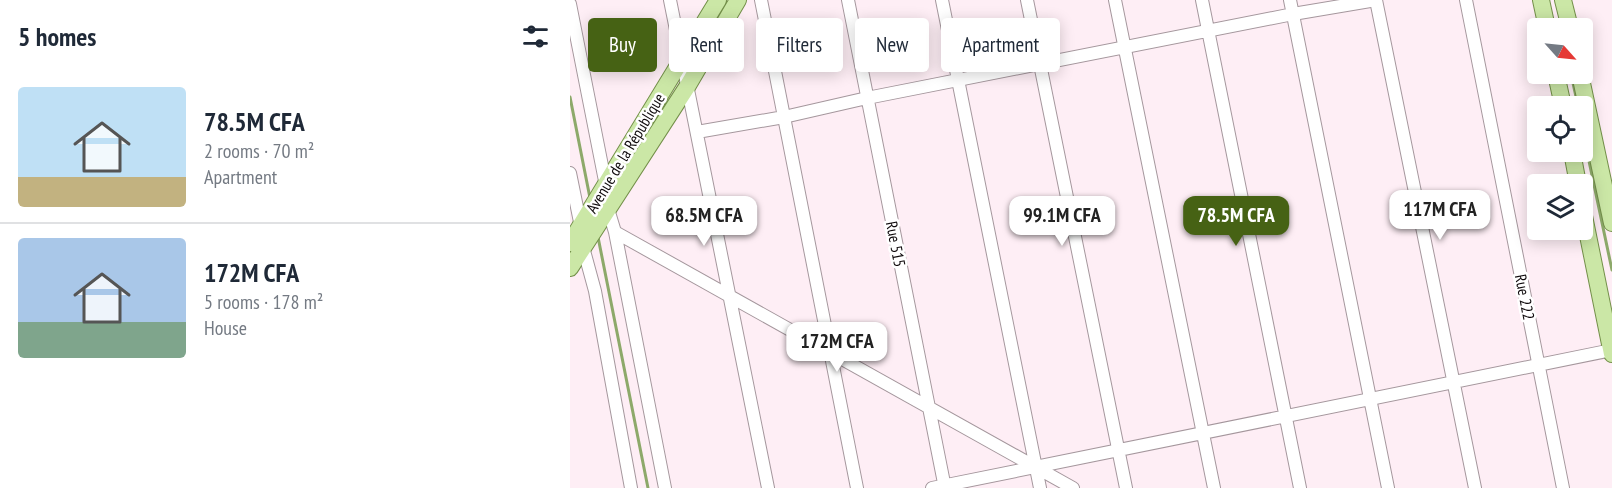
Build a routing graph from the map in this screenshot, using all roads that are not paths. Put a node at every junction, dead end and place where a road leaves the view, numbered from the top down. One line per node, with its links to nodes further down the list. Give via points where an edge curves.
1 (670, 0): 17 (street)
2 (718, 0): 18 (main road, Avenue de la République)
3 (738, 0): 31 (main road, Avenue de la République)
4 (761, 0): 33 (street)
5 (848, 0): 32 (street, Rue 515)
6 (942, 0): 29 (street)
7 (1027, 0): 19 (street)
8 (1114, 0): 23 (street)
9 (1202, 0): 22 (street)
10 (1290, 0): 16 (street)
11 (1376, 0): 16 (street); 49 (street)
12 (1466, 0): 48 (street, Rue 222)
13 (1541, 0): 20 (main road)
14 (1563, 0): 21 (main road)
15 (570, 4): 37 (street)
16 (1293, 14): 22 (street); 50 (street)
17 (674, 18)
18 (707, 18)
19 (1031, 18)
20 (1545, 18)
21 (1568, 18)
22 (1208, 32): 23 (street); 52 (street)
23 (1124, 49): 24 (street); 53 (street)
24 (1060, 60)
25 (674, 72): 37 (main road, Avenue de la République)
26 (684, 72): 31 (street)
27 (999, 72): 29 (street)
28 (1042, 72): 54 (street)
29 (958, 80): 32 (street); 55 (street)
30 (1583, 84): 36 (main road)
31 (687, 87): 34 (street); 38 (main road, Avenue de la République)
32 (867, 98): 33 (street); 51 (street, Rue 515)
33 (784, 117): 34 (street); 47 (street)
34 (697, 132): 45 (street)
35 (570, 172): 40 (street)
36 (1608, 181): 39 (main road)
37 (606, 186): 40 (main road, Avenue de la République)
38 (608, 209): 41 (street); 43 (main road, Avenue de la République)
39 (1612, 223)
40 (581, 226): 43 (main road, Avenue de la République)
41 (615, 232): 45 (street); 58 (street)
42 (1589, 240): 46 (main road)
43 (573, 244): 44 (main road, Avenue de la République); 57 (street, via 595,291)
44 (570, 268)
45 (728, 296): 47 (street); 59 (street)
46 (1612, 351): 48 (street)
47 (829, 352): 51 (street); 60 (street)
48 (1539, 365): 49 (street); 68 (street, Rue 222)
49 (1454, 382): 50 (street); 67 (street)
50 (1370, 399): 52 (street); 66 (street)
51 (928, 407): 55 (street); 56 (street, Rue 515)
52 (1285, 417): 53 (street); 65 (street)
53 (1202, 434): 54 (street); 64 (street)
54 (1118, 451): 55 (street); 63 (street)
55 (1036, 467): 56 (street); 61 (street); 62 (street)
56 (941, 487)
57 (631, 488)
58 (665, 488)
59 (768, 488)
60 (857, 488)
61 (1040, 488)
62 (1074, 488)
63 (1126, 488)
64 (1214, 488)
65 (1300, 488)
66 (1388, 488)
67 (1475, 488)
68 (1563, 488)

